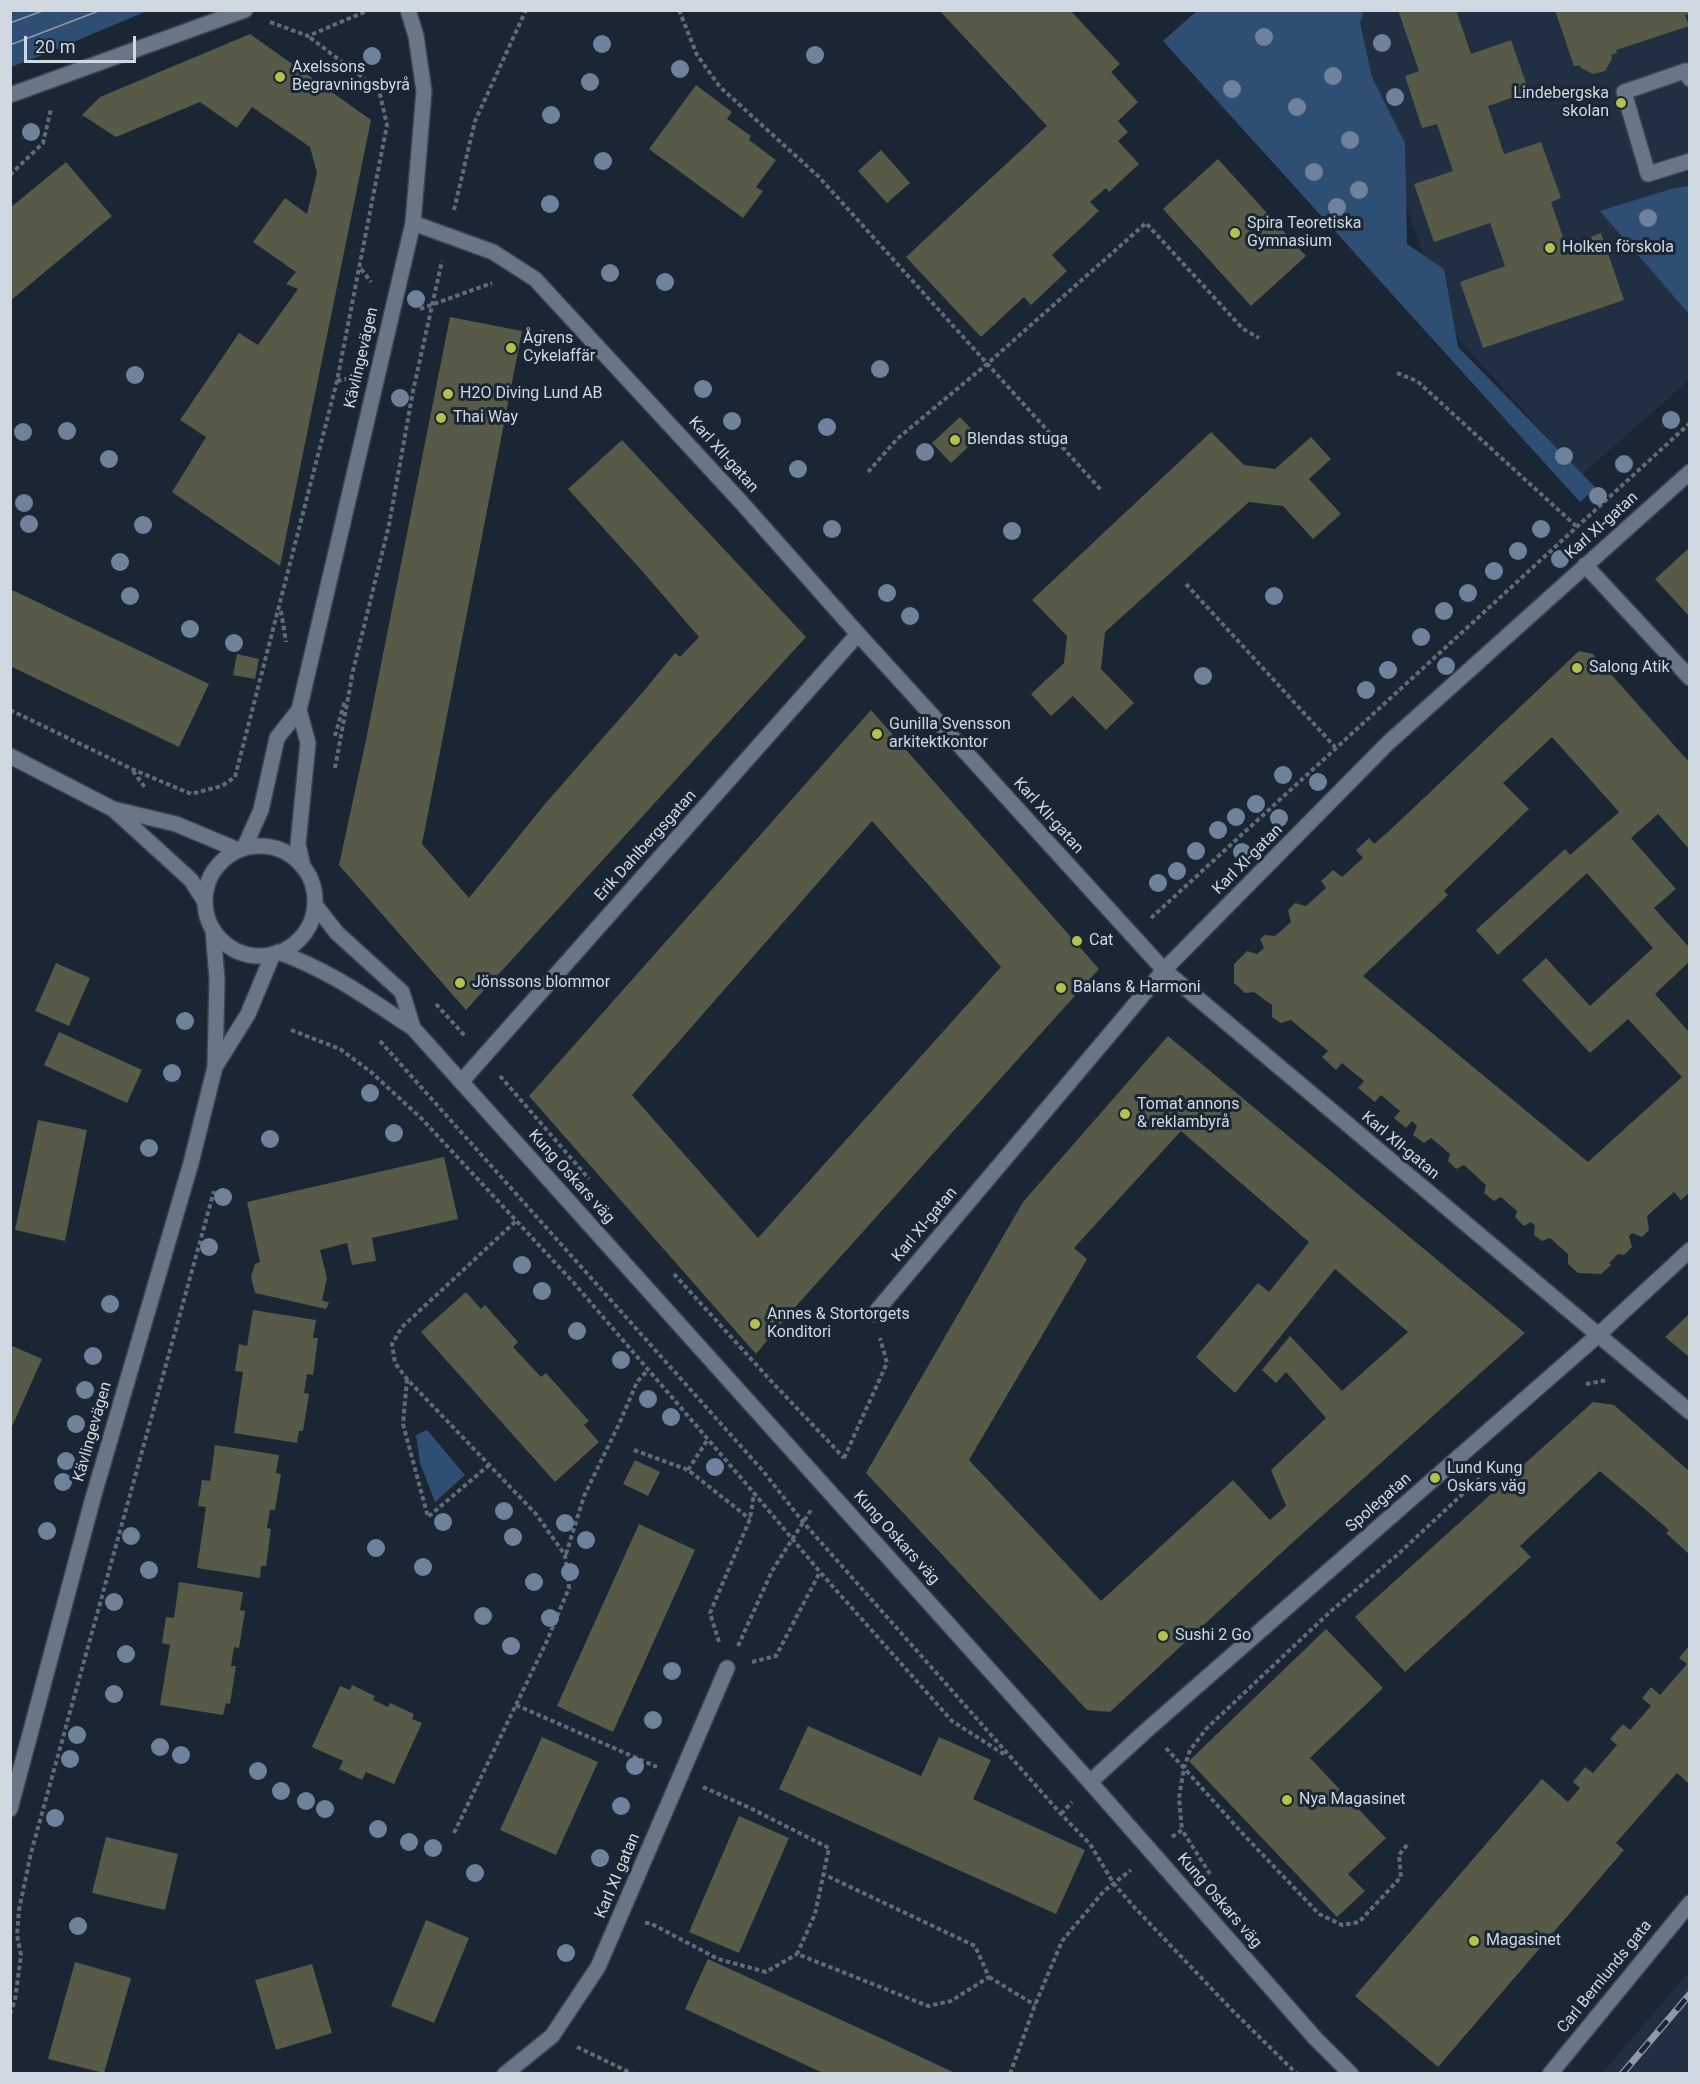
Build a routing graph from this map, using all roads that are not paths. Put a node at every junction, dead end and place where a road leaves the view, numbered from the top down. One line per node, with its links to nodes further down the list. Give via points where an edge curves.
1 (245, 10): 4 (street)
2 (408, 10): 6 (street, Kävlingevägen, via 424,91)
3 (1689, 79): 5 (street, via 1685,71 1624,92 1648,174)
4 (10, 95)
5 (1689, 161)
6 (413, 223): 9 (street, Karl XII-gatan, via 493,252 549,291); 11 (street, Kävlingevägen)
7 (1689, 472): 8 (street, Karl XI-gatan)
8 (1585, 565): 10 (street); 20 (street, Karl XI-gatan, via 1388,743)
9 (858, 634): 20 (street, Karl XII-gatan); 23 (street, Erik Dahlbergsgatan)
10 (1689, 678)
11 (299, 710): 14 (street, Kävlingevägen, via 277,738 261,810); 15 (street, Kävlingevägen, via 308,743 298,844)
12 (10, 756): 13 (street)
13 (113, 808): 14 (street, via 176,824); 16 (street, via 191,880)
14 (241, 849): 15 (street, via 272,847 289,854); 16 (street, via 226,857 215,870)
15 (303, 867): 17 (street, Kung Oskars väg, via 313,886)
16 (205, 902): 18 (street)
17 (315, 906): 19 (street, via 303,934); 21 (street, Kung Oskars väg, via 337,933 402,992)
18 (213, 929): 19 (street, Kung Oskars väg, via 225,943 243,953); 22 (street, Kävlingevägen, via 217,980)
19 (276, 953): 21 (street, Kung Oskars väg, via 309,963 339,979); 22 (street, Kävlingevägen, via 248,1014)
20 (1164, 970): 25 (street, Karl XI-gatan); 26 (street, Karl XII-gatan)
21 (413, 1028): 23 (street, Kung Oskars väg)
22 (215, 1066): 30 (street, Kävlingevägen)
23 (461, 1082): 29 (street, Kung Oskars väg)
24 (1689, 1250): 26 (street, Spolegatan)
25 (874, 1314)
26 (1597, 1336): 27 (street, Karl XII-gatan); 29 (street, Spolegatan)
27 (1689, 1412)
28 (727, 1668): 32 (street, Karl XI gatan, via 598,1967 552,2036)
29 (1090, 1782): 33 (street, Kung Oskars väg, via 1315,2038)
30 (10, 1809)
31 (1689, 1903): 34 (street, Carl Bernlunds gata)
32 (505, 2073)
33 (1351, 2073)
34 (1550, 2073)

